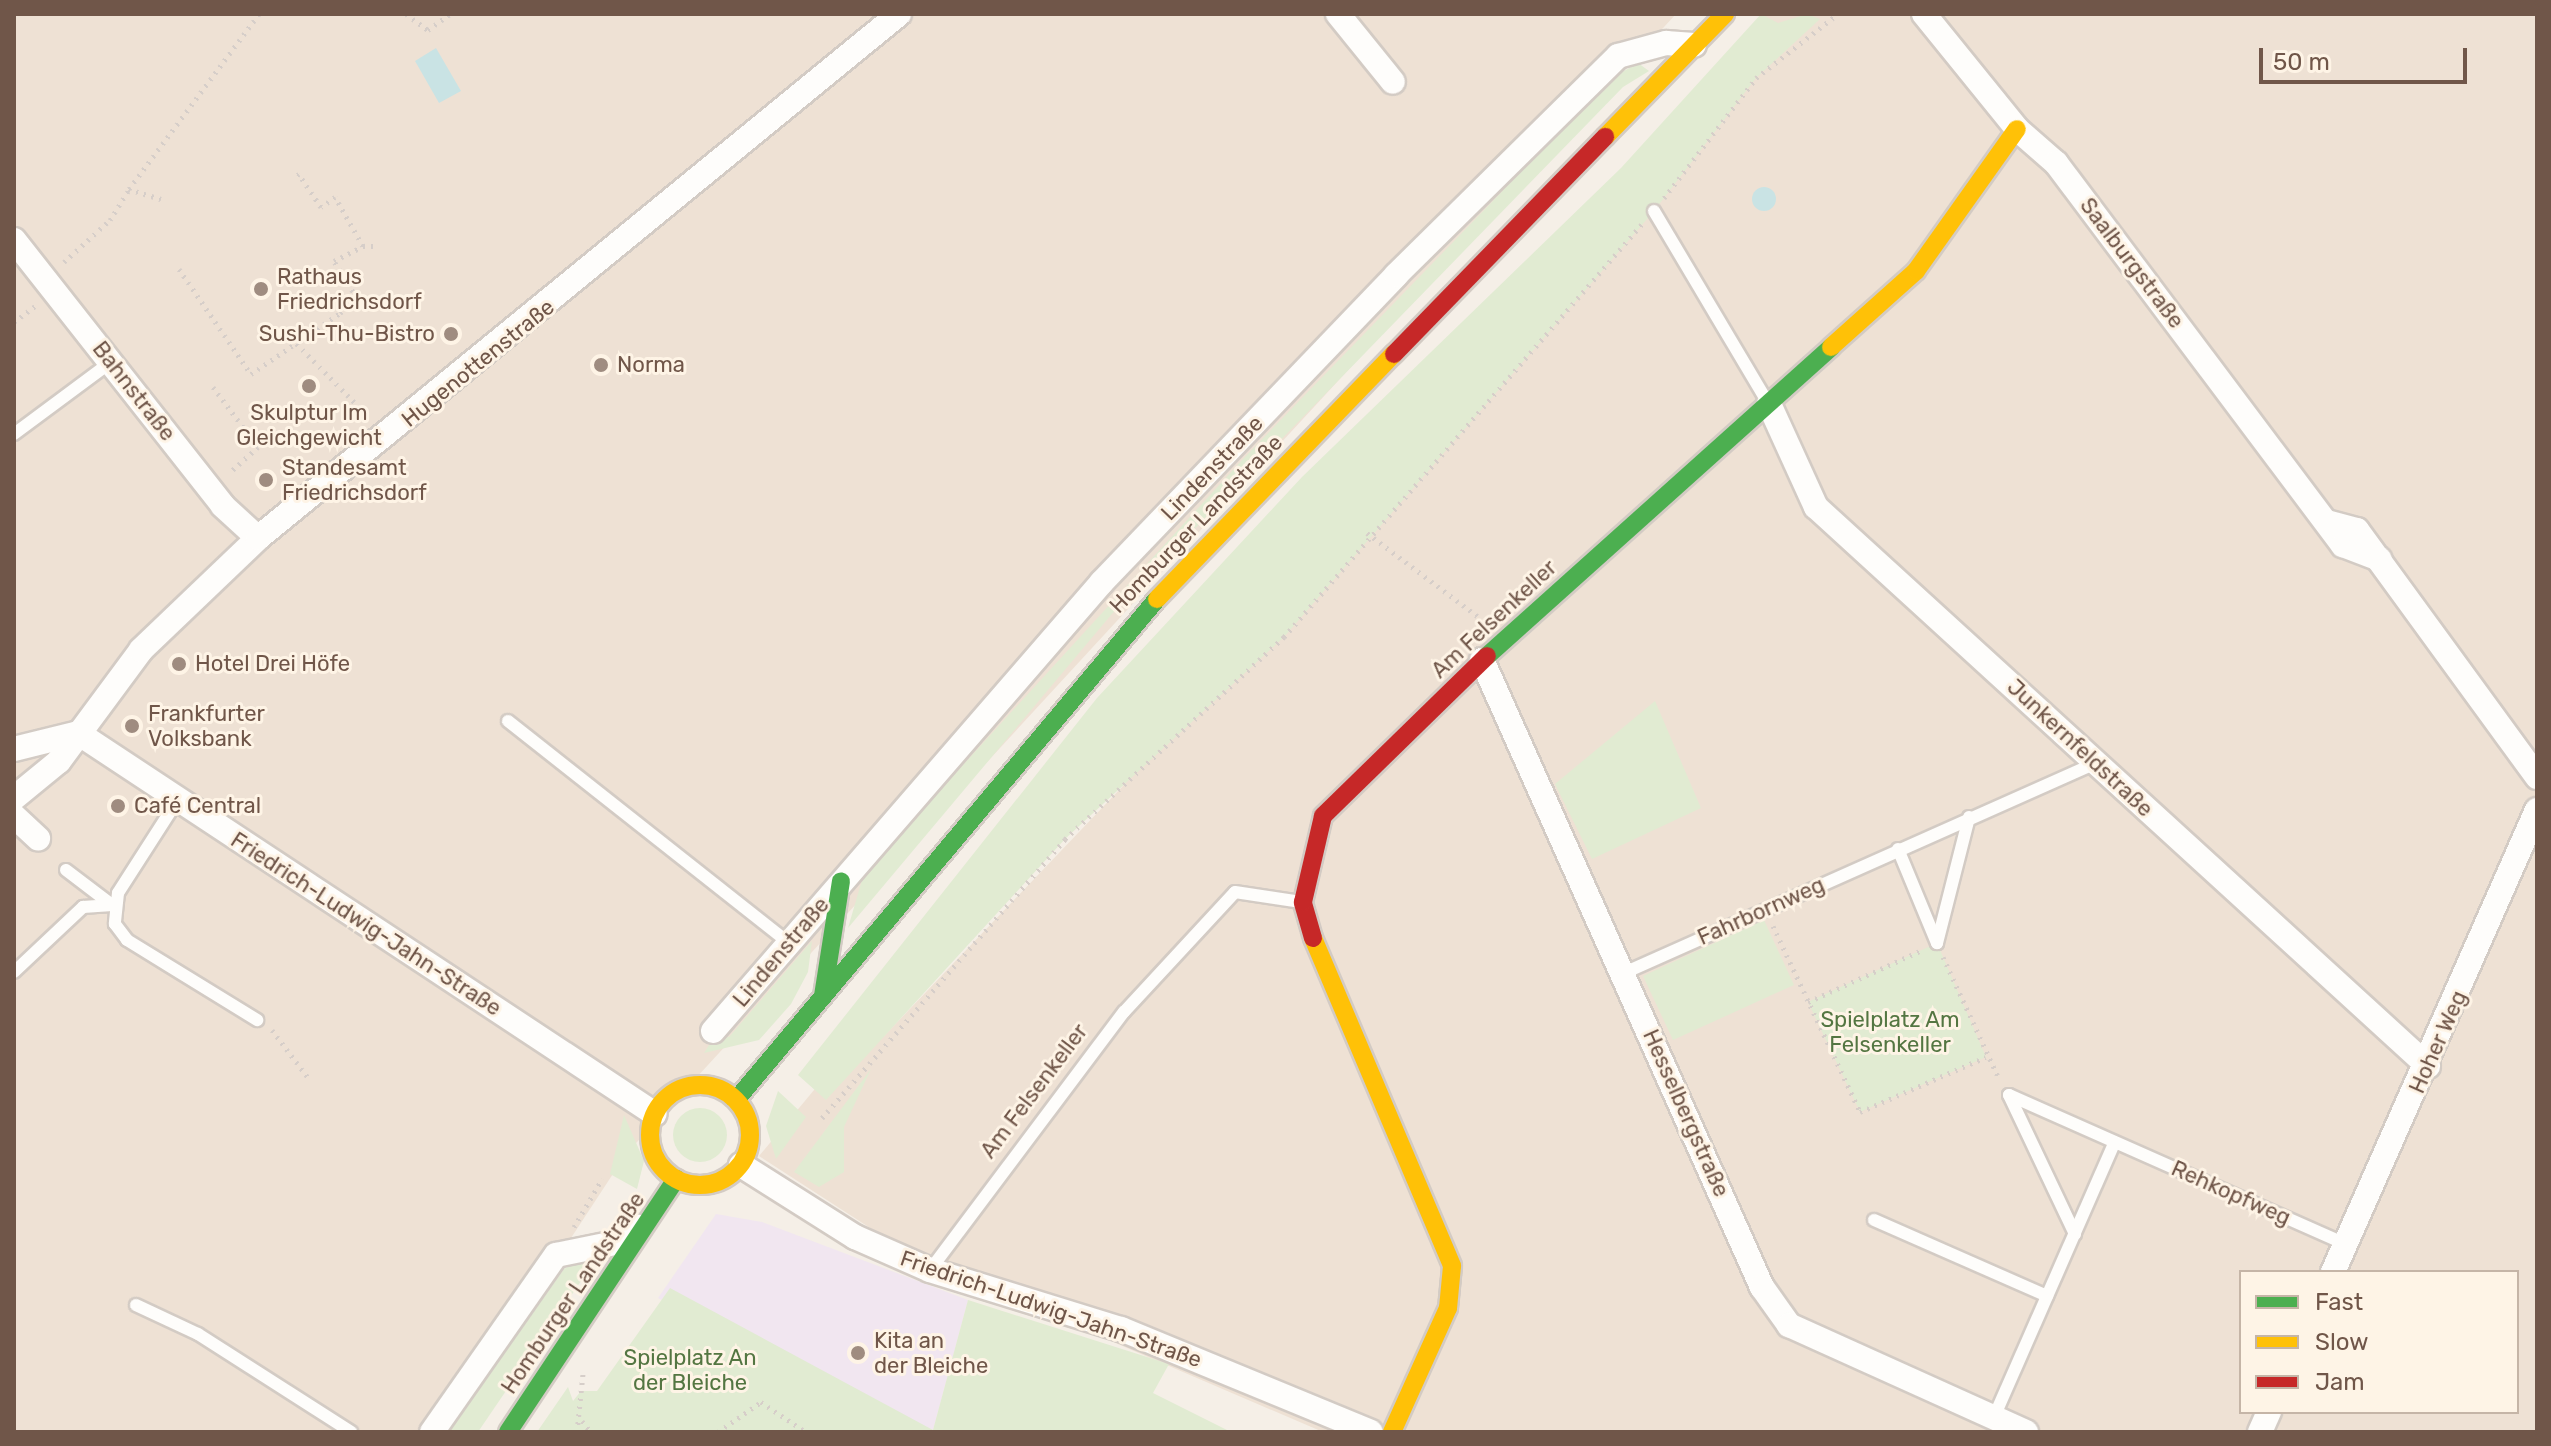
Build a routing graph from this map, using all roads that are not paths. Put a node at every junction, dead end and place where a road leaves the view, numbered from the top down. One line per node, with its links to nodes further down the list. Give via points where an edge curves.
1 (899, 14): 13 (street, Hugenottenstraße)
2 (1338, 14): 6 (street)
3 (1725, 14): 5 (street, Homburger Landstraße)
4 (1924, 14): 7 (street, Saalburgstraße)
5 (1694, 45): 28 (street, Lindenstraße, via 1666,43 1618,56 1102,582); 34 (street, Homburger Landstraße, via 1128,628)
6 (1393, 82)
7 (2017, 129): 11 (street, Am Felsenkeller, via 1916,271); 19 (street, Saalburgstraße, via 2056,163 2343,545 2379,559)
8 (1654, 211): 11 (lane)
9 (14, 240): 10 (street, Bahnstraße)
10 (112, 361): 12 (lane); 13 (street, Bahnstraße, via 210,489)
11 (1769, 404): 14 (street, Am Felsenkeller); 18 (street, Junkernfeldstraße, via 1816,507)
12 (14, 434)
13 (258, 538): 16 (street, Hugenottenstraße, via 141,650)
14 (1482, 660): 29 (street, Am Felsenkeller, via 1323,816); 33 (street, Hesselbergstraße)
15 (508, 721): 31 (lane)
16 (78, 733): 17 (street); 20 (street, Hugenottenstraße, via 59,761); 21 (street, Friedrich-Ludwig-Jahn-Straße)
17 (14, 749)
18 (2096, 763): 24 (lane, Fahrbornweg); 37 (street, Junkernfeldstraße)
19 (2537, 777)
20 (14, 798)
21 (177, 801): 30 (lane); 39 (street, Friedrich-Ludwig-Jahn-Straße)
22 (2537, 810): 37 (street, Hoher Weg)
23 (14, 816): 25 (street)
24 (1969, 817): 26 (lane, Fahrbornweg); 26 (lane, via 1937,943)
25 (38, 838)
26 (1898, 849): 33 (lane, Fahrbornweg)
27 (66, 870): 30 (lane)
28 (841, 881): 31 (street, Lindenstraße); 34 (street)
29 (1303, 902): 47 (lane, Am Felsenkeller, via 1235,892 1124,1012); 56 (street, Am Felsenkeller, via 1320,963 1452,1266 1448,1308)
30 (112, 905): 32 (lane, via 83,907); 35 (lane, via 127,940)
31 (789, 943): 36 (street, Lindenstraße)
32 (14, 972)
33 (1624, 973): 51 (street, Hesselbergstraße, via 1762,1287 1789,1325)
34 (823, 996): 38 (street, Homburger Landstraße)
35 (257, 1020)
36 (713, 1031)
37 (2428, 1066): 46 (street, Hoher Weg)
38 (736, 1100): 39 (street, via 697,1085 670,1095); 41 (street, via 751,1139)
39 (655, 1114): 42 (street, via 651,1146)
40 (2115, 1142): 45 (lane); 45 (lane, Rehkopfweg, via 2009,1095); 46 (lane, Rehkopfweg)
41 (741, 1165): 42 (street, via 718,1182); 47 (street, Friedrich-Ludwig-Jahn-Straße, via 855,1237)
42 (676, 1179): 43 (street, Homburger Landstraße)
43 (656, 1215): 53 (street, via 615,1243 556,1255); 54 (street, Homburger Landstraße)
44 (1874, 1220): 49 (lane)
45 (2075, 1234): 49 (lane)
46 (2346, 1244): 48 (street, Hoher Weg)
47 (930, 1270): 55 (street, Friedrich-Ludwig-Jahn-Straße, via 1121,1329)
48 (2334, 1270)
49 (2047, 1296): 51 (lane)
50 (136, 1305): 52 (lane, via 198,1334)
51 (1994, 1417): 57 (street, Hesselbergstraße)
52 (351, 1432)
53 (432, 1432)
54 (508, 1432)
55 (1371, 1432)
56 (1392, 1432)
57 (2026, 1432)

